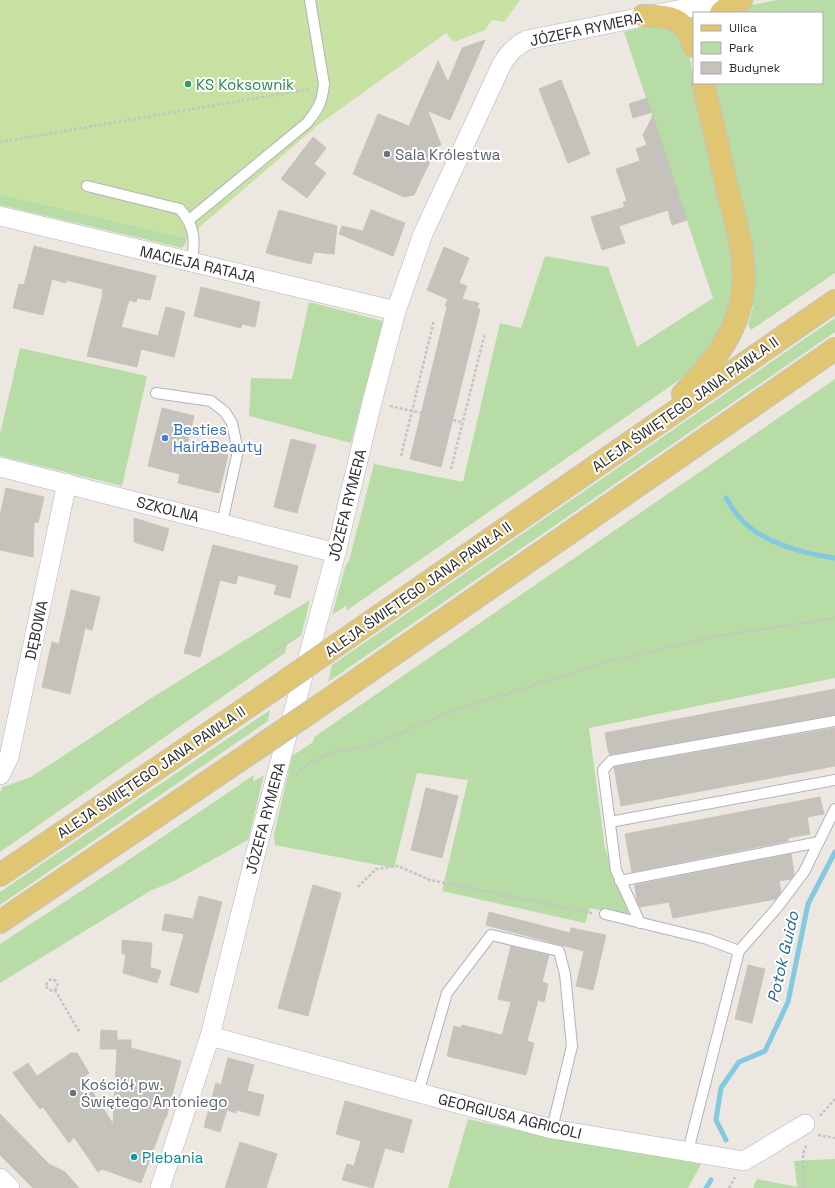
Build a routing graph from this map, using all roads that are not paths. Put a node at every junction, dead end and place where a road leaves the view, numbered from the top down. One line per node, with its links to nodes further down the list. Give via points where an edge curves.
1 (310, 0): 10 (lane, via 324,87 324,97 318,109 307,123)
2 (728, 0): 5 (street, JÓZEFA RYMERA)
3 (741, 0): 4 (main road)
4 (722, 12)
5 (643, 16): 6 (main road, via 659,15 680,22); 13 (street, JÓZEFA RYMERA, via 544,35 517,45 509,53 423,234)
6 (693, 44)
7 (703, 84): 16 (main road, via 740,244 744,268 742,297 737,317 716,356 686,391)
8 (87, 186): 10 (lane, via 180,209)
9 (0, 216): 11 (street, MACIEJA RATAJA)
10 (189, 220): 11 (lane, via 195,247)
11 (191, 263): 13 (street, MACIEJA RATAJA)
12 (835, 301): 16 (main road, ALEJA ŚWIĘTEGO JANA PAWŁA II)
13 (396, 311): 20 (street, JÓZEFA RYMERA)
14 (835, 349): 30 (main road, bridge, via 322,704)
15 (156, 393): 19 (lane, via 211,401 232,423 238,451)
16 (638, 435): 27 (main road, ALEJA ŚWIĘTEGO JANA PAWŁA II, bridge)
17 (0, 467): 18 (street, SZKOLNA)
18 (67, 483): 19 (street, SZKOLNA); 22 (street, DĘBOWA, via 8,757)
19 (222, 523): 20 (street, SZKOLNA)
20 (336, 553): 33 (street, JÓZEFA RYMERA)
21 (835, 721): 25 (lane, via 612,762 603,770)
22 (0, 775)
23 (835, 780): 25 (lane)
24 (835, 810): 26 (lane)
25 (610, 822): 28 (lane, via 616,870)
26 (819, 842): 28 (lane); 32 (lane, via 804,872)
27 (0, 875)
28 (620, 881): 31 (lane)
29 (605, 914): 31 (lane)
30 (0, 922)
31 (640, 923): 32 (lane, via 707,939)
32 (739, 951): 37 (lane)
33 (210, 1036): 34 (street, GEORGIUSA AGRICOLI); 40 (street, JÓZEFA RYMERA)
34 (418, 1093): 35 (street, GEORGIUSA AGRICOLI); 35 (lane, via 447,993 491,935 559,951 565,974 572,1046)
35 (552, 1129): 37 (street, GEORGIUSA AGRICOLI)
36 (806, 1133): 37 (street, GEORGIUSA AGRICOLI, via 744,1161)
37 (688, 1151)
38 (0, 1178): 39 (street)
39 (10, 1188)
40 (160, 1188)

